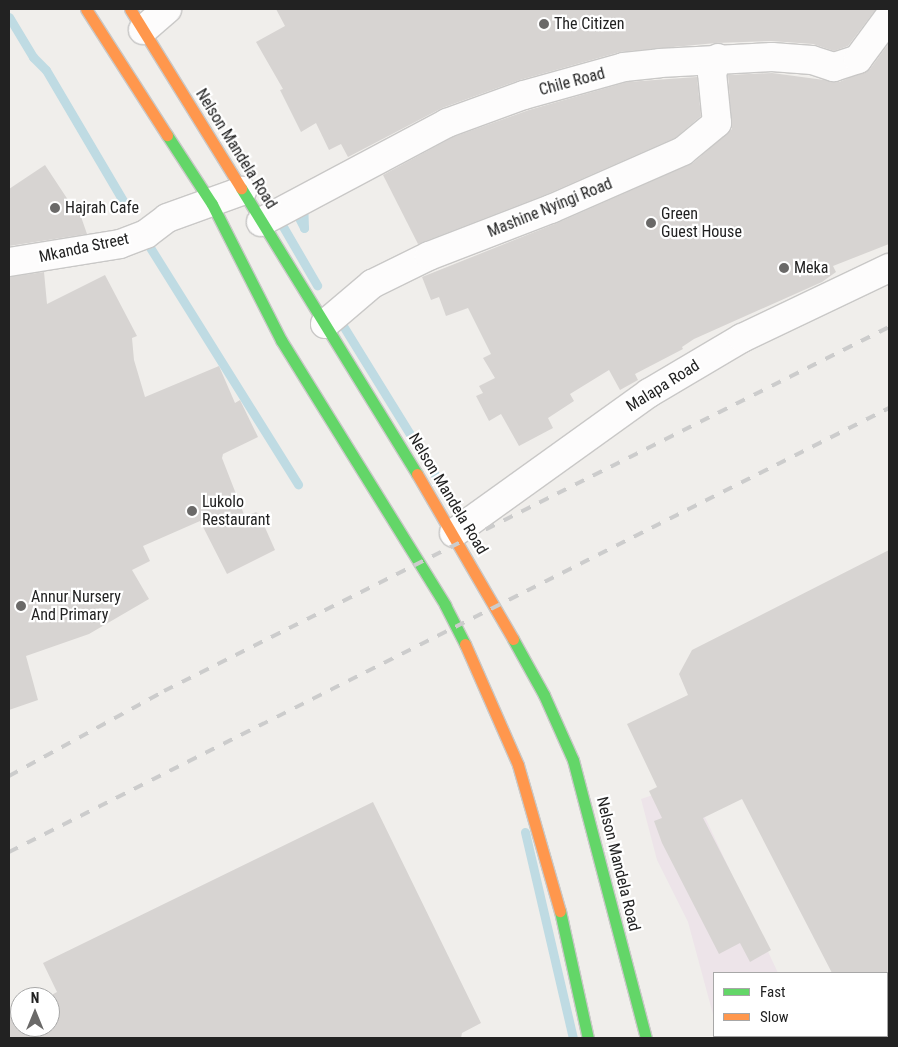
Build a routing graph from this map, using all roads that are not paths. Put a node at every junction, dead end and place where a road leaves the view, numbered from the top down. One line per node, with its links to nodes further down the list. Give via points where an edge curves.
1 (86, 9): 7 (main road)
2 (167, 9): 4 (street)
3 (889, 17): 5 (street, Chile Road, via 858,59 834,66 796,59)
4 (136, 19): 6 (main road, Nelson Mandela Road)
5 (718, 58): 8 (street, Chile Road, via 624,68 519,96 447,123); 11 (street, Mashine Nyingi Road, via 712,72 717,123 683,151 551,209 429,256 372,284)
6 (242, 191): 7 (street, Mkanda Street); 8 (main road, Nelson Mandela Road)
7 (212, 204): 9 (street, Mkanda Street, via 167,218 146,234 120,244); 13 (main road, via 281,340 445,605 481,675 518,765 552,874)
8 (261, 222): 11 (main road, Nelson Mandela Road)
9 (9, 262)
10 (889, 268): 12 (street, Malapa Road, via 742,338 649,392)
11 (325, 324): 12 (main road, Nelson Mandela Road)
12 (454, 533): 14 (main road, Nelson Mandela Road, via 544,695 573,760)
13 (588, 1038)
14 (646, 1038)

